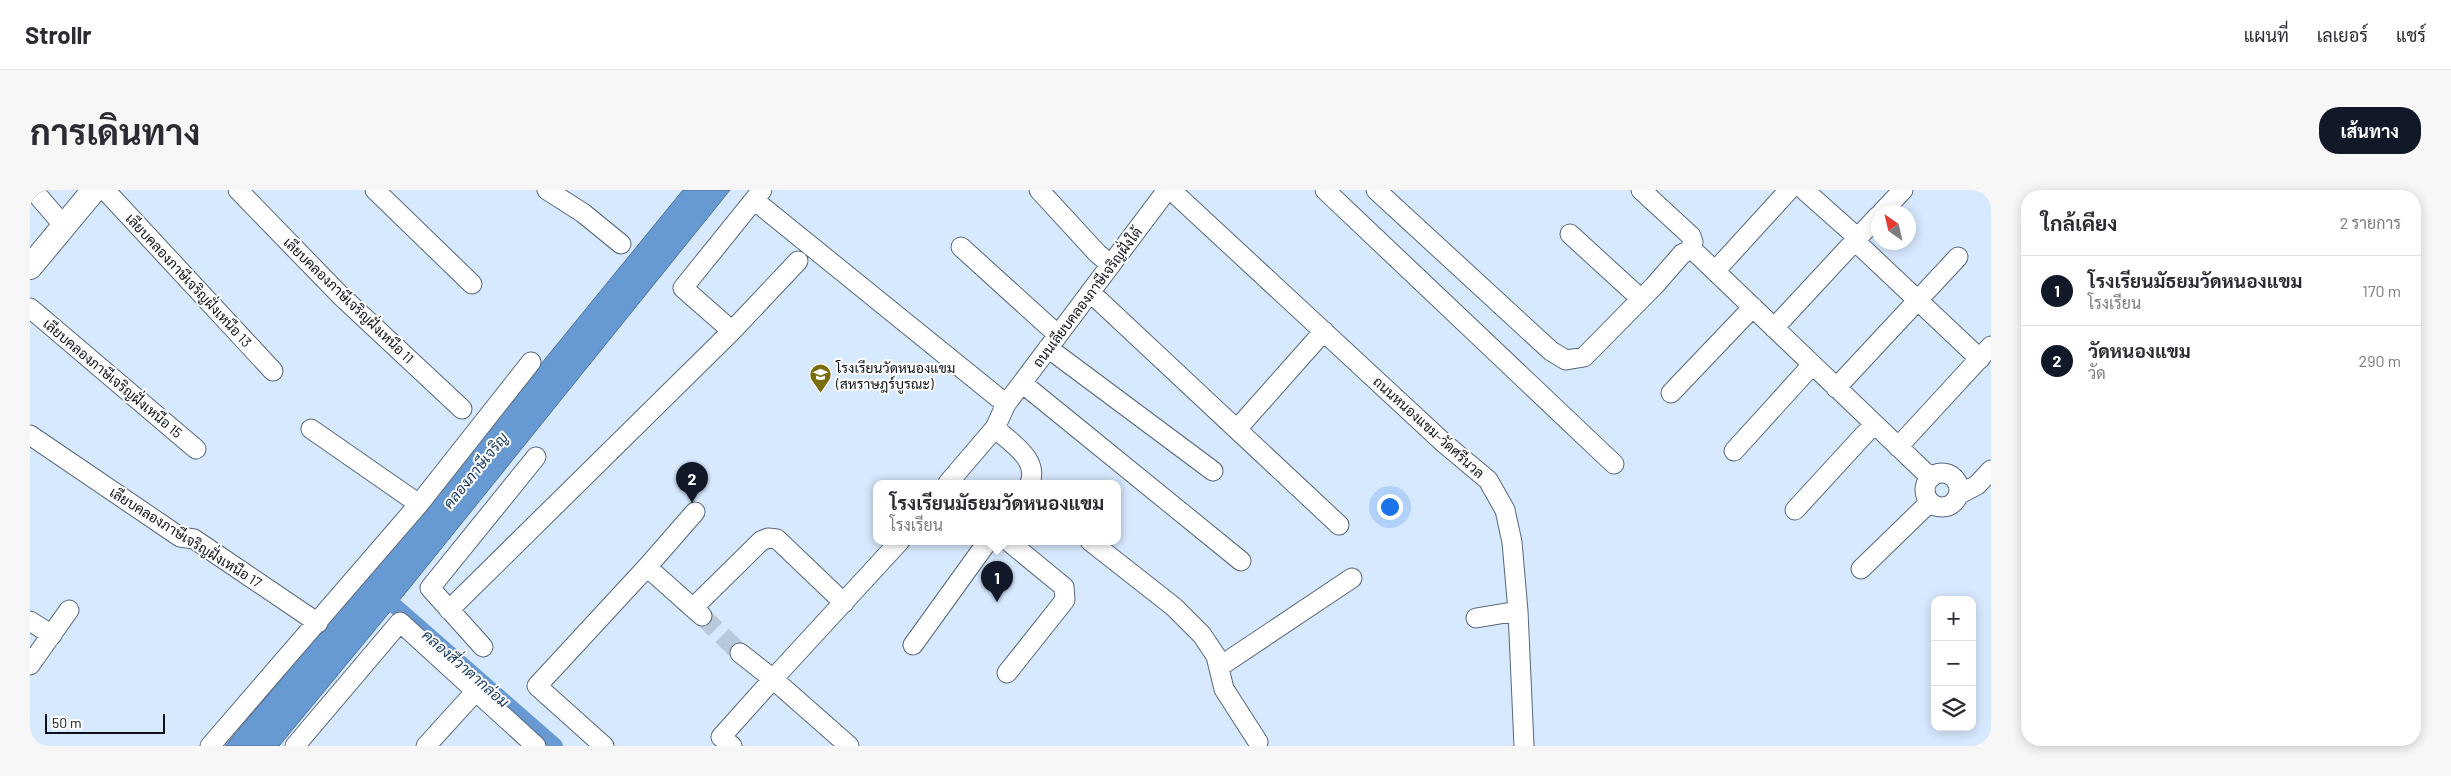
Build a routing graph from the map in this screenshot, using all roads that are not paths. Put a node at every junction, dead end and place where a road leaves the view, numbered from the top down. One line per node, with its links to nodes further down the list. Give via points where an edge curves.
1 (33, 190): 19 (street)
2 (94, 190): 19 (main road)
3 (104, 190): 43 (street, เลียบคลองภาษีเจริญฝั่งเหนือ 13)
4 (238, 190): 48 (street, เลียบคลองภาษีเจริญฝั่งเหนือ 11, via 340,295)
5 (375, 190): 30 (street)
6 (547, 190): 22 (street, via 583,212)
7 (1039, 190): 27 (street)
8 (1168, 190): 27 (street, ถนนเลียบคลองภาษีเจริญฝั่งใต้)
9 (1171, 190): 38 (street, ถนนหนองแขม-วัดศรีนวล)
10 (1325, 190): 58 (street)
11 (1376, 190): 32 (street, via 1550,351 1566,360 1584,357)
12 (1641, 190): 24 (street, via 1690,236 1693,242)
13 (1804, 190): 21 (street)
14 (1903, 190): 17 (street)
15 (1782, 193): 29 (street)
16 (758, 195): 37 (street, via 683,288); 47 (street)
17 (1889, 205)
18 (1871, 224): 21 (street)
19 (64, 226): 28 (main road)
20 (1570, 234): 32 (street)
21 (1856, 240): 33 (street); 36 (street)
22 (621, 244)
23 (961, 247): 39 (street)
24 (1690, 250): 29 (street); 32 (street, via 1682,254)
25 (1958, 257): 33 (street)
26 (798, 262): 37 (street)
27 (1111, 265): 31 (street, ถนนเลียบคลองภาษีเจริญฝั่งใต้)
28 (30, 267)
29 (1716, 270): 34 (street)
30 (472, 284)
31 (1090, 292): 39 (street, ถนนเลียบคลองภาษีเจริญฝั่งใต้); 52 (street)
32 (1641, 299)
33 (1917, 300): 40 (street); 45 (street)
34 (1753, 307): 36 (street); 46 (street)
35 (30, 308): 55 (street, เลียบคลองภาษีเจริญฝั่งเหนือ 15)
36 (1774, 328): 42 (street)
37 (732, 331): 80 (street)
38 (1324, 331): 52 (street); 81 (street, ถนนหนองแขม-วัดศรีนวล, via 1488,480 1505,510 1512,542)
39 (1053, 342): 44 (street, ถนนเลียบคลองภาษีเจริญฝั่งใต้); 60 (street)
40 (1985, 353): 54 (street)
41 (531, 362): 66 (street)
42 (1812, 365): 45 (street); 56 (street)
43 (273, 370)
44 (1022, 383): 47 (street, ถนนเลียบคลองภาษีเจริญฝั่งใต้); 74 (street)
45 (1836, 388): 49 (street)
46 (1671, 393)
47 (1006, 404): 50 (street, ถนนเลียบคลองภาษีเจริญฝั่งใต้)
48 (462, 408)
49 (1874, 424): 54 (street); 67 (street)
50 (995, 428): 62 (street, ถนนเลียบคลองภาษีเจริญฝั่งใต้); 63 (street, via 1028,459 1033,469)
51 (311, 429): 66 (street)
52 (1237, 430): 69 (street)
53 (30, 434): 84 (street, เลียบคลองภาษีเจริญฝั่งเหนือ 17, via 180,537 194,539)
54 (1898, 447): 61 (street)
55 (196, 449)
56 (1734, 451)
57 (536, 457): 80 (street, via 430,588)
58 (1614, 464)
59 (1991, 470): 64 (street, via 1977,485)
60 (1213, 472)
61 (1931, 478): 64 (street, via 1948,475 1957,483); 65 (street, via 1925,490)
62 (951, 480)
63 (1031, 480)
64 (1958, 495): 65 (street, via 1954,503 1946,507)
65 (1930, 502): 76 (street)
66 (419, 504): 84 (street)
67 (1795, 510)
68 (695, 512): 75 (street)
69 (1339, 525)
70 (896, 545): 78 (street)
71 (985, 545): 86 (street)
72 (1013, 545): 91 (street, via 1064,587 1065,600)
73 (1095, 545): 90 (street, via 1174,607 1202,636 1216,656)
74 (1241, 561)
75 (647, 567): 78 (street, via 698,612 761,541 777,539); 100 (street, via 537,686)
76 (1861, 569)
77 (1352, 578): 90 (street)
78 (844, 603): 92 (street)
79 (69, 610): 85 (street)
80 (449, 610): 87 (street)
81 (1518, 611): 82 (street); 102 (street, ถนนหนองแขม-วัดศรีนวล)
82 (1476, 618)
83 (30, 621): 85 (street)
84 (318, 623): 96 (street)
85 (52, 635): 89 (street)
86 (913, 645)
87 (482, 647)
88 (740, 653): 92 (street)
89 (30, 665)
90 (1219, 667): 94 (street, via 1224,689)
91 (1007, 673)
92 (773, 680): 95 (street); 101 (street)
93 (476, 691): 97 (street, via 400,622); 98 (street); 99 (street)
94 (1258, 742)
95 (722, 743)
96 (210, 746)
97 (295, 746)
98 (426, 746)
99 (536, 746)
100 (604, 746)
101 (849, 746)
102 (1524, 746)

